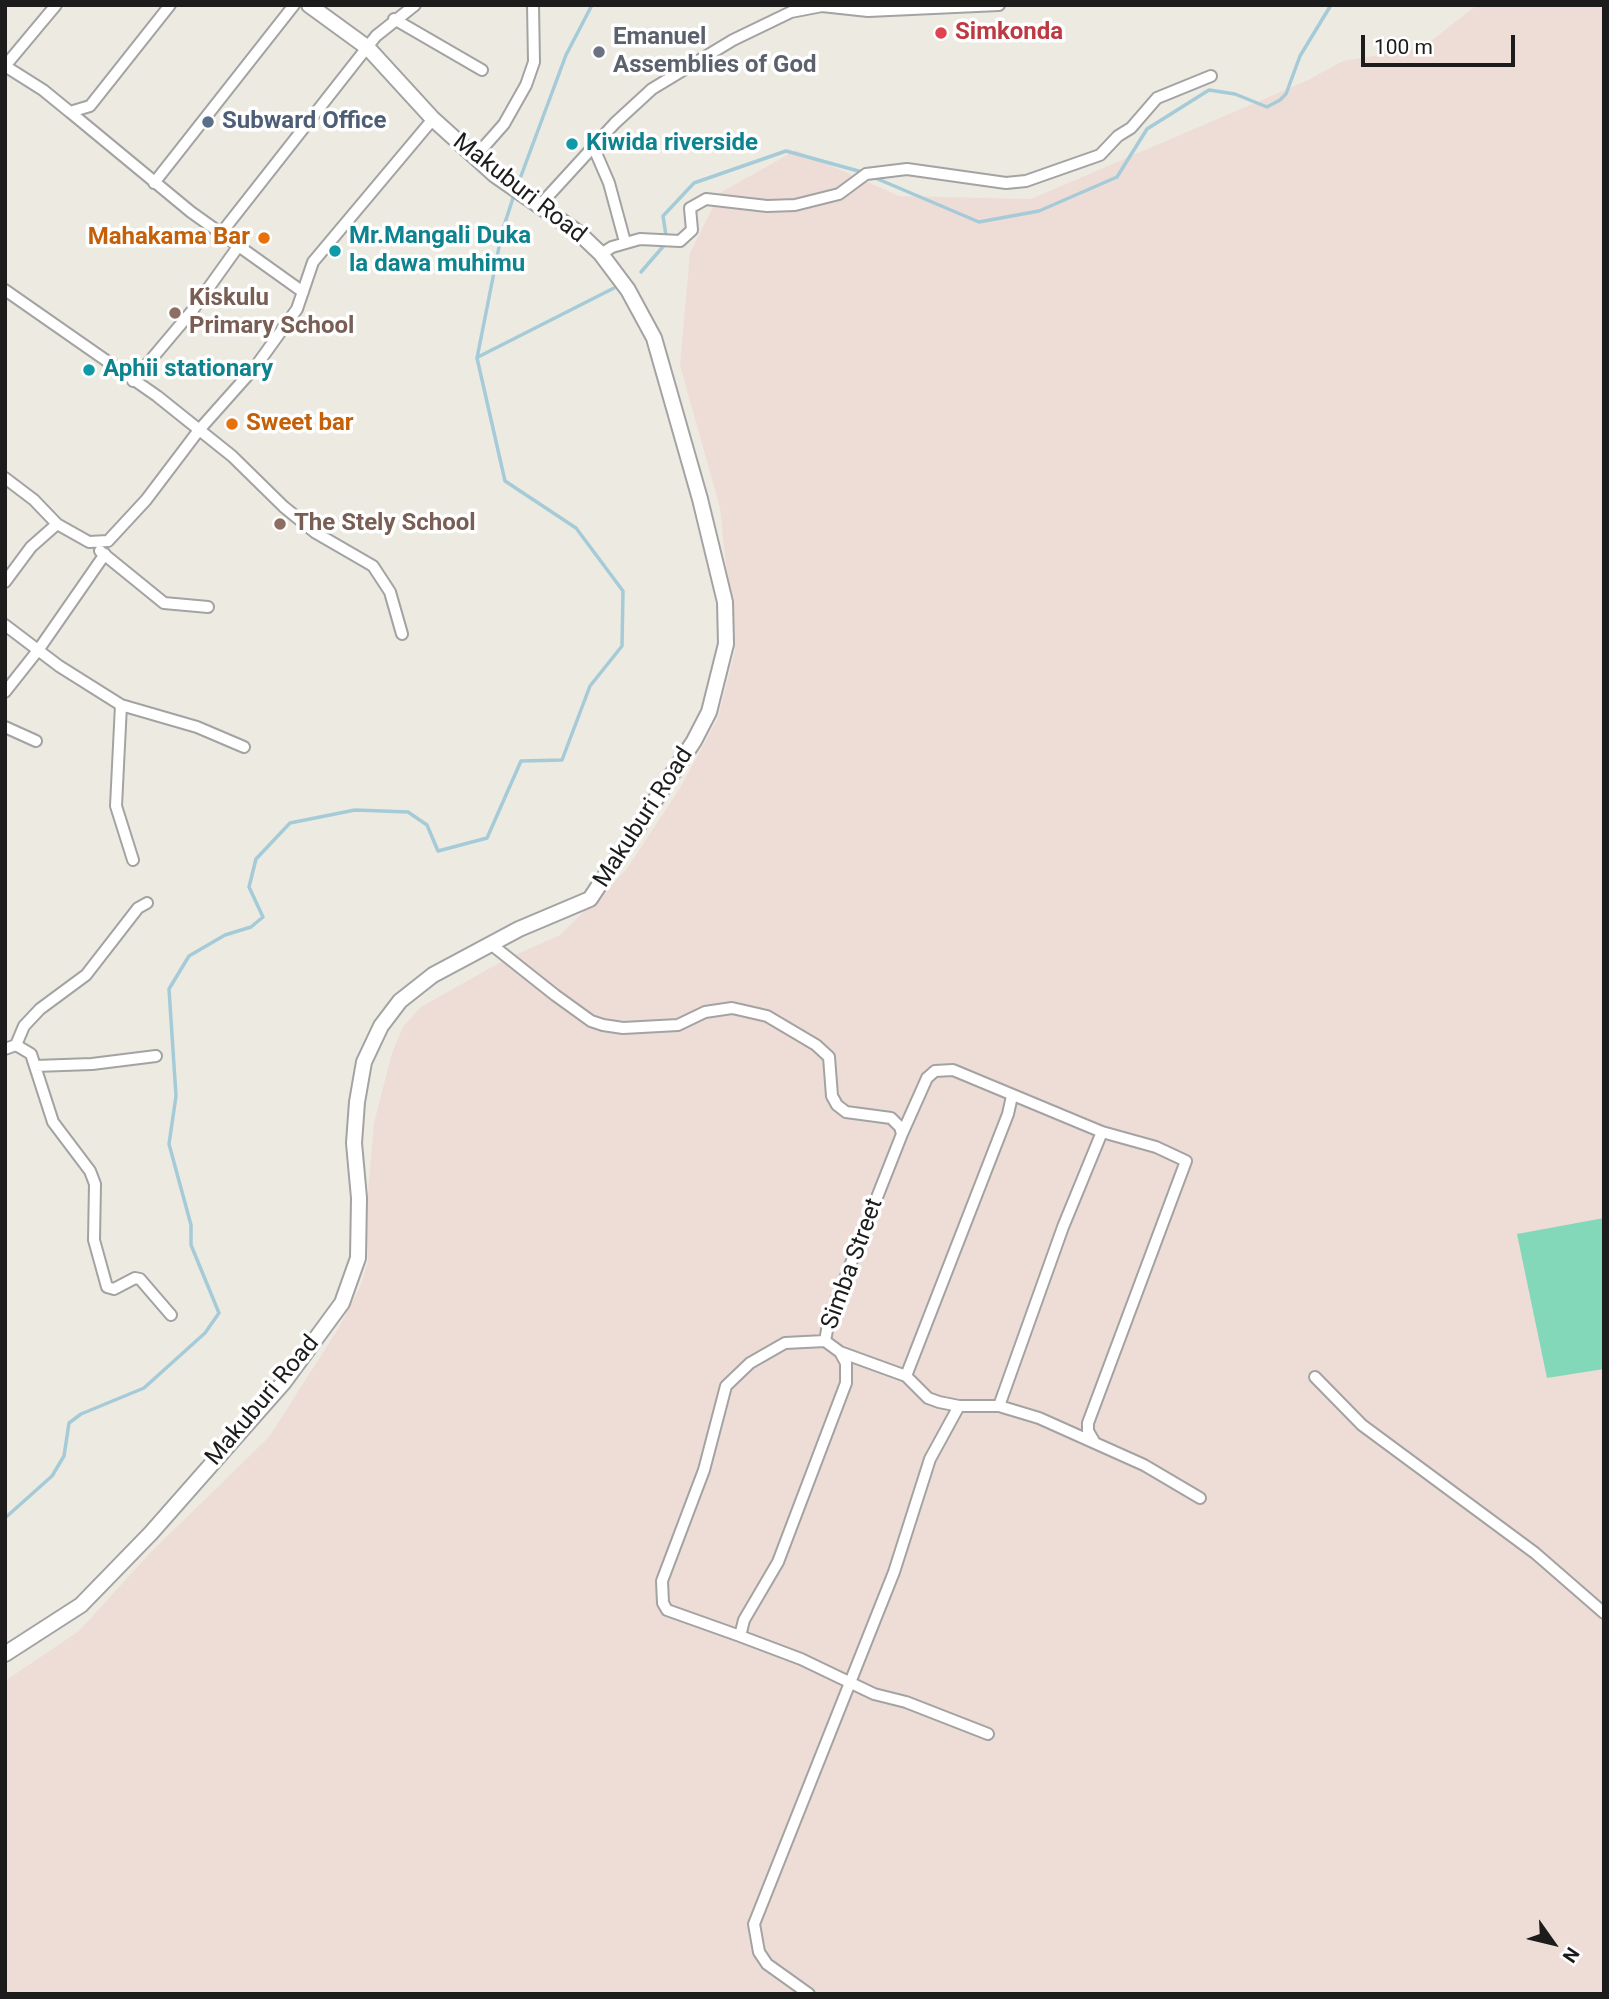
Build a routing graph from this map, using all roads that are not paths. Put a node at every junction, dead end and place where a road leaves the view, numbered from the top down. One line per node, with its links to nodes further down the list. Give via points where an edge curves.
1 (56, 5): 12 (street, via 5,66)
2 (170, 5): 12 (street, via 90,106)
3 (294, 5): 16 (street)
4 (309, 5): 9 (street, Makuburi Road)
5 (415, 5): 8 (street)
6 (533, 5): 15 (street, via 534,62 526,85 504,124)
7 (999, 5): 14 (street, via 868,11 822,6 790,12 652,89)
8 (394, 19): 9 (street); 10 (street)
9 (368, 48): 13 (street, Makuburi Road); 18 (street)
10 (482, 70)
11 (1211, 76): 19 (street, via 1157,98 1100,155 1026,181 1006,183 915,169 873,172 839,194 795,205 699,201 690,208 691,230 680,241)
12 (70, 112): 16 (street)
13 (433, 119): 15 (street, Makuburi Road); 23 (street, via 332,235 313,262)
14 (593, 146): 17 (street); 19 (street)
15 (474, 158): 17 (street, Makuburi Road)
16 (154, 183): 18 (street)
17 (540, 205): 21 (street, Makuburi Road)
18 (222, 232): 20 (street)
19 (625, 242): 21 (street)
20 (240, 244): 23 (street); 24 (street)
21 (601, 254): 42 (street, Makuburi Road, via 628,290 653,338 722,588 726,644 709,712 694,741 590,899)
22 (5, 290): 24 (street)
23 (303, 292): 25 (street, via 297,309 263,357)
24 (133, 381): 25 (street)
25 (199, 430): 28 (street, via 108,541); 33 (street, via 316,533 373,566 390,592)
26 (5, 478): 27 (street)
27 (57, 524): 28 (street); 30 (street, via 30,547)
28 (89, 542): 29 (street)
29 (104, 554): 31 (street, via 164,603); 34 (street)
30 (5, 582)
31 (208, 607)
32 (5, 625): 34 (street)
33 (402, 634)
34 (39, 649): 35 (street); 36 (street)
35 (5, 692)
36 (121, 705): 39 (street, via 197,727); 40 (street, via 116,806)
37 (5, 727): 38 (street)
38 (36, 741)
39 (244, 747)
40 (133, 860)
41 (147, 903): 43 (street, via 138,908 86,975 40,1009)
42 (492, 945): 48 (street, via 591,1021 612,1027 666,1026 732,1007 786,1025 829,1057 837,1105 846,1112 891,1118); 60 (street, Makuburi Road, via 433,975 400,1001 381,1026 364,1062 355,1143 358,1258 342,1303 284,1382 151,1533 81,1605)
43 (11, 1047): 45 (street, via 31,1054)
44 (156, 1056): 45 (street)
45 (35, 1066): 49 (street, via 53,1122 93,1178 94,1240 107,1287 114,1289 140,1279)
46 (1012, 1096): 47 (street); 48 (street, Simba Street, via 953,1070 935,1071 927,1078); 52 (street)
47 (1102, 1132): 55 (street); 56 (street, via 1186,1161 1088,1423 1090,1438)
48 (902, 1134): 50 (street, Simba Street, via 829,1319)
49 (171, 1315)
50 (825, 1341): 51 (street, Simba Street); 59 (street, via 785,1343 750,1363 726,1387 704,1470 662,1581 667,1610)
51 (840, 1352): 52 (street, Simba Street); 59 (street, via 846,1363 846,1383 778,1562 744,1620)
52 (906, 1376): 54 (street, Simba Street, via 928,1398)
53 (1315, 1377): 58 (street, via 1362,1425 1535,1553)
54 (959, 1406): 55 (street, Simba Street); 61 (street, via 930,1459 894,1572)
55 (999, 1406): 56 (street, Simba Street)
56 (1097, 1444): 57 (street, Simba Street)
57 (1200, 1498)
58 (1604, 1613)
59 (740, 1636): 61 (street)
60 (5, 1654)
61 (851, 1683): 62 (street); 63 (street, via 754,1924 759,1952 767,1964)
62 (988, 1734)
63 (809, 1994)

